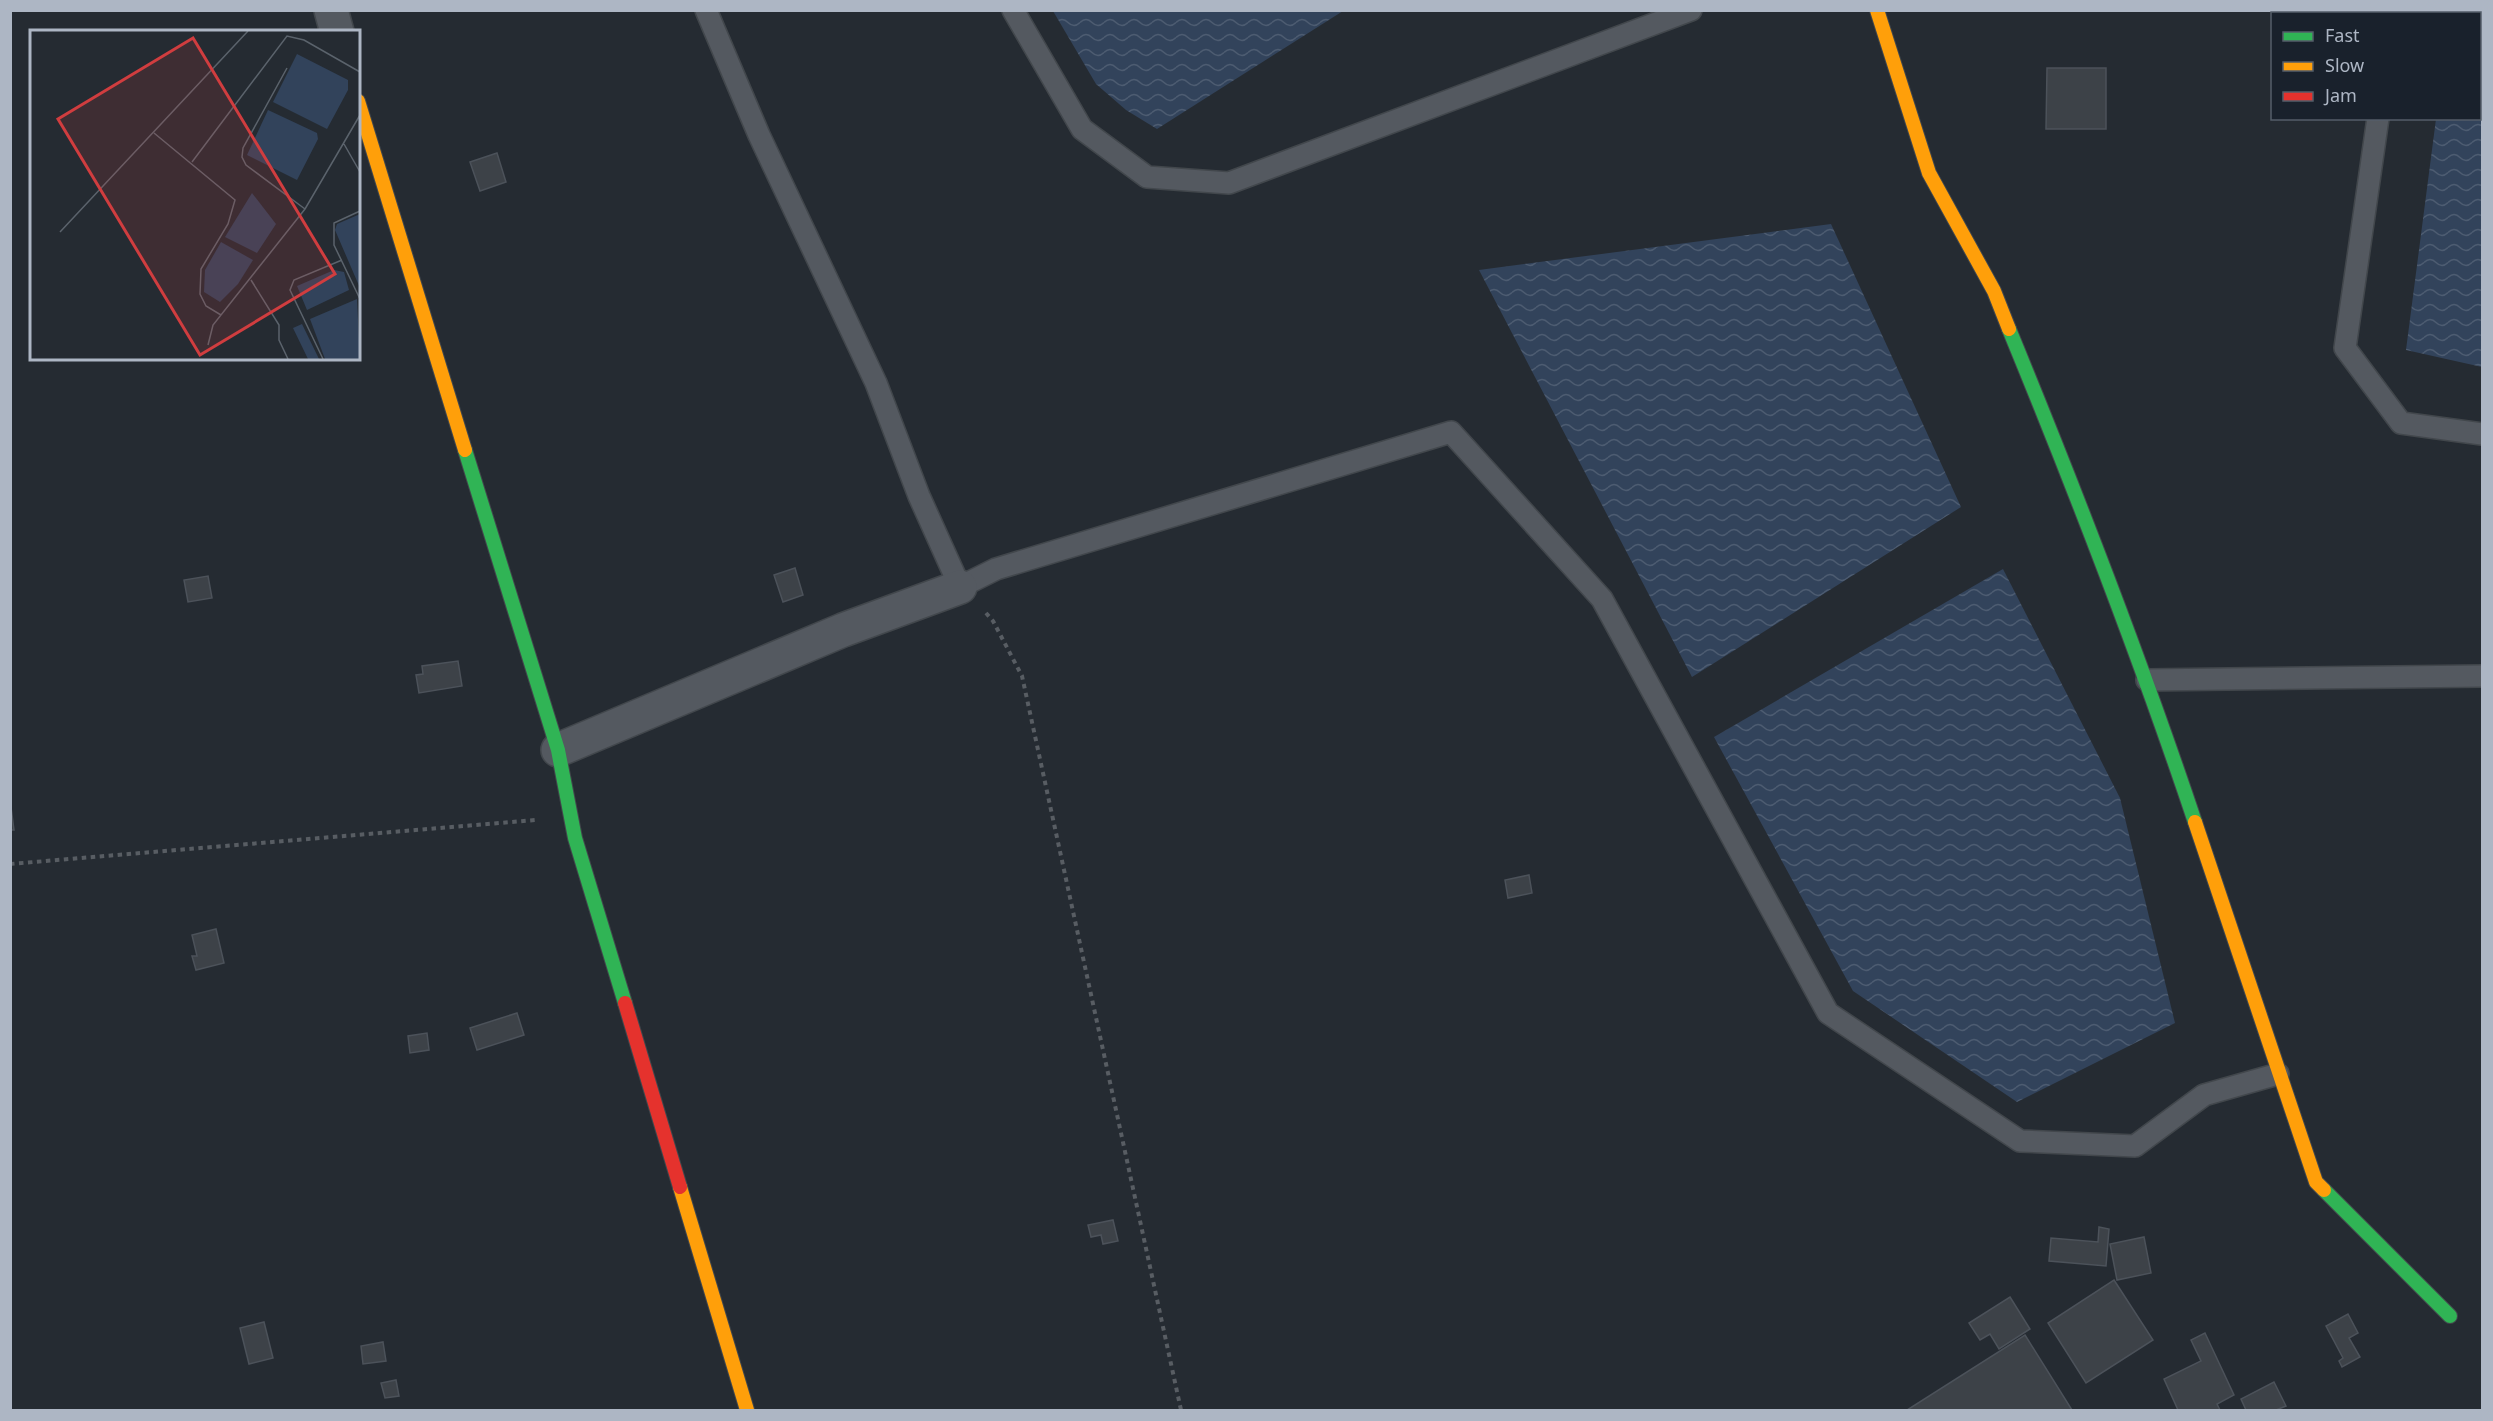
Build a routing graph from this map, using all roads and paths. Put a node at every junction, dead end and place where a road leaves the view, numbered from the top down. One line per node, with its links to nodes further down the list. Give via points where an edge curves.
1 (331, 10): 6 (street)
2 (706, 10): 10 (lane, via 759,135 876,383 919,496)
3 (1013, 10): 4 (lane, via 1082,129 1147,177 1229,183)
4 (1691, 10)
5 (1877, 10): 12 (street, via 1929,173 1994,291)
6 (337, 30)
7 (360, 107): 13 (street)
8 (2378, 120): 9 (lane, via 2345,348 2401,423)
9 (2482, 434)
10 (960, 587): 13 (street, via 843,630); 16 (lane, via 996,569 1451,432 1602,599 1828,1013 2020,1141 2135,1146 2204,1095); 19 (path, via 993,621 1022,676)
11 (2482, 676): 12 (lane)
12 (2147, 680): 16 (street)
13 (558, 750): 14 (street)
14 (570, 811): 15 (path, via 539,820); 18 (street)
15 (10, 864)
16 (2278, 1074): 17 (street, via 2316,1182)
17 (2450, 1316)
18 (747, 1410)
19 (1181, 1410)

